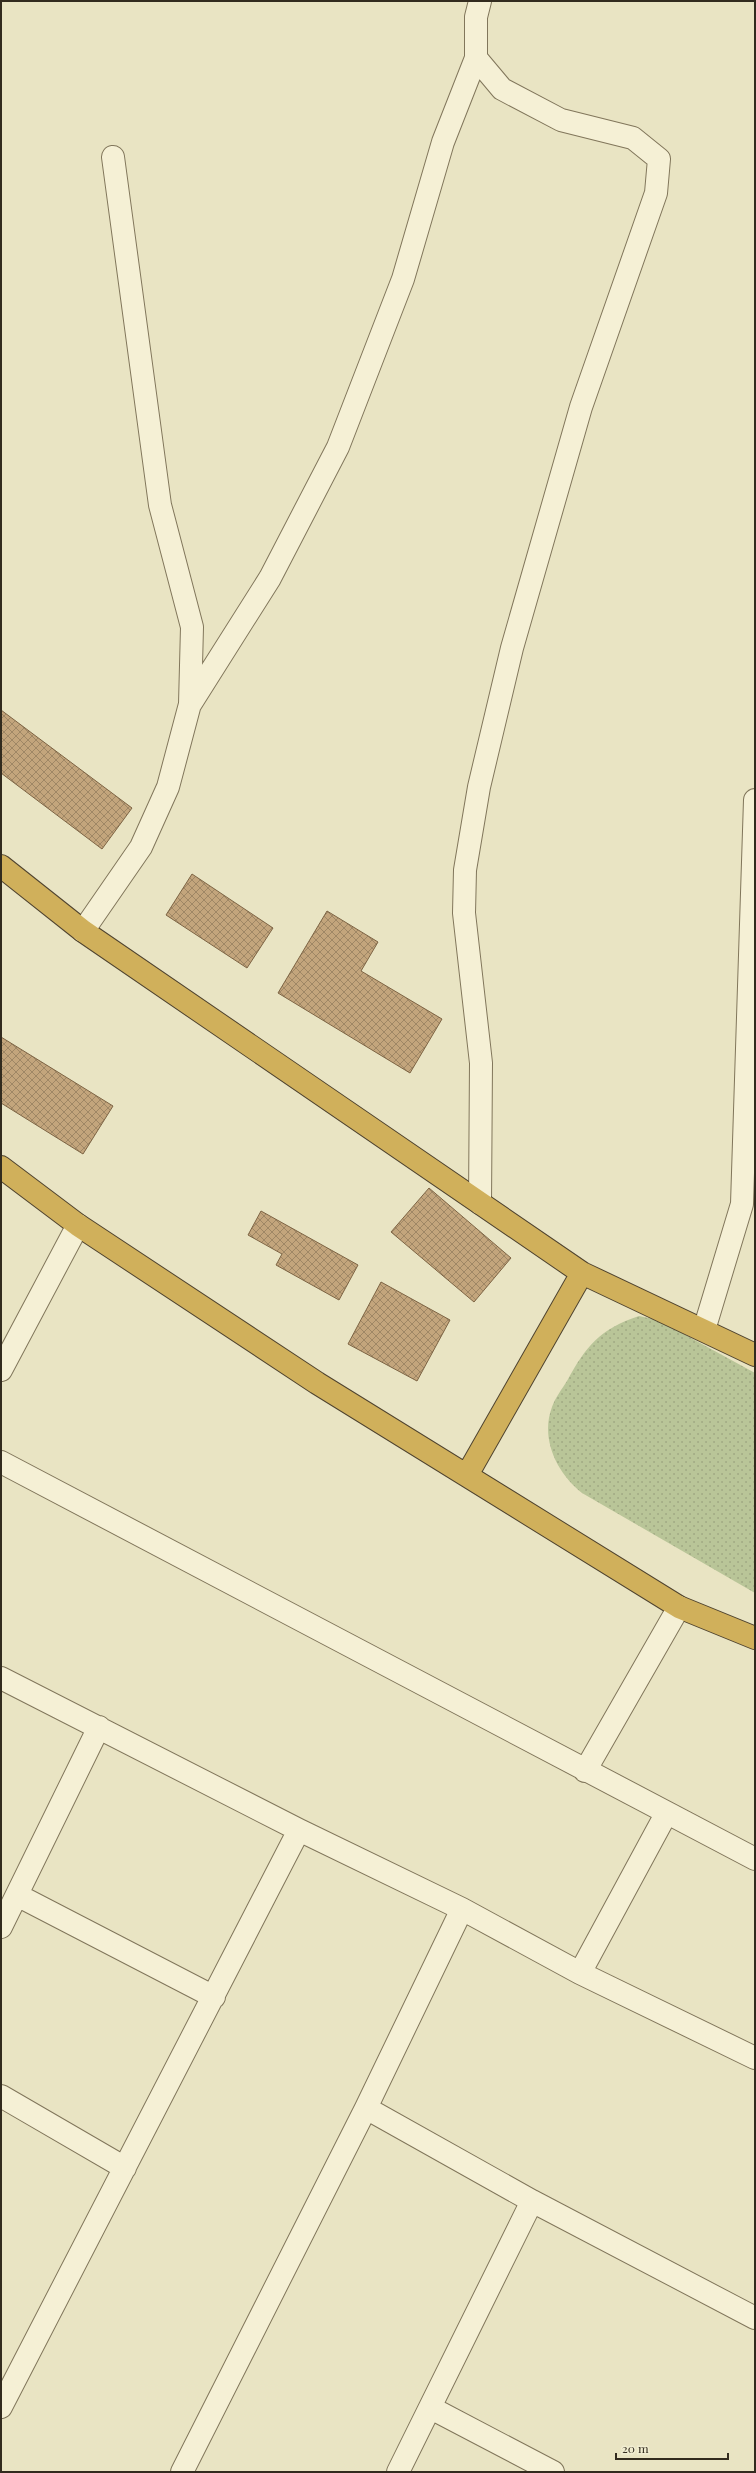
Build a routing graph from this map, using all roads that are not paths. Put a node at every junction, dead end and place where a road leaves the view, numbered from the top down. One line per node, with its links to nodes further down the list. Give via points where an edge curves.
1 (480, 1): 2 (street, via 476,17)
2 (476, 58): 4 (street, via 443,142 403,279 338,447 270,578); 10 (street, via 502,89 561,120 633,138 660,159 656,193 581,407 512,648 479,787 466,863 464,913 481,1063)
3 (113, 157): 4 (street, via 160,505 192,627)
4 (190, 704): 7 (street, via 168,786 141,847)
5 (755, 804): 9 (street)
6 (1, 866): 7 (highway)
7 (82, 931): 10 (highway)
8 (1, 1167): 11 (highway)
9 (751, 1202): 13 (street)
10 (480, 1203): 12 (highway)
11 (78, 1225): 15 (street); 17 (highway, via 317,1383)
12 (582, 1273): 13 (highway); 17 (highway)
13 (704, 1330): 14 (highway)
14 (755, 1355)
15 (1, 1370)
16 (1, 1462): 22 (street)
17 (467, 1475): 18 (highway)
18 (679, 1607): 19 (highway); 22 (street)
19 (755, 1638)
20 (1, 1678): 21 (street)
21 (99, 1727): 24 (street); 26 (street)
22 (585, 1771): 23 (street)
23 (666, 1814): 25 (street); 29 (street)
24 (299, 1830): 27 (street); 30 (street)
25 (755, 1859)
26 (17, 1895): 28 (street); 30 (street)
27 (462, 1909): 29 (street); 33 (street)
28 (1, 1927)
29 (580, 1973): 31 (street)
30 (214, 1997): 34 (street)
31 (755, 2058)
32 (1, 2096): 34 (street)
33 (366, 2108): 35 (street); 39 (street)
34 (125, 2168): 37 (street)
35 (532, 2201): 36 (street); 38 (street)
36 (755, 2318)
37 (1, 2407)
38 (431, 2408): 40 (street); 41 (street)
39 (182, 2472)
40 (398, 2472)
41 (552, 2472)

